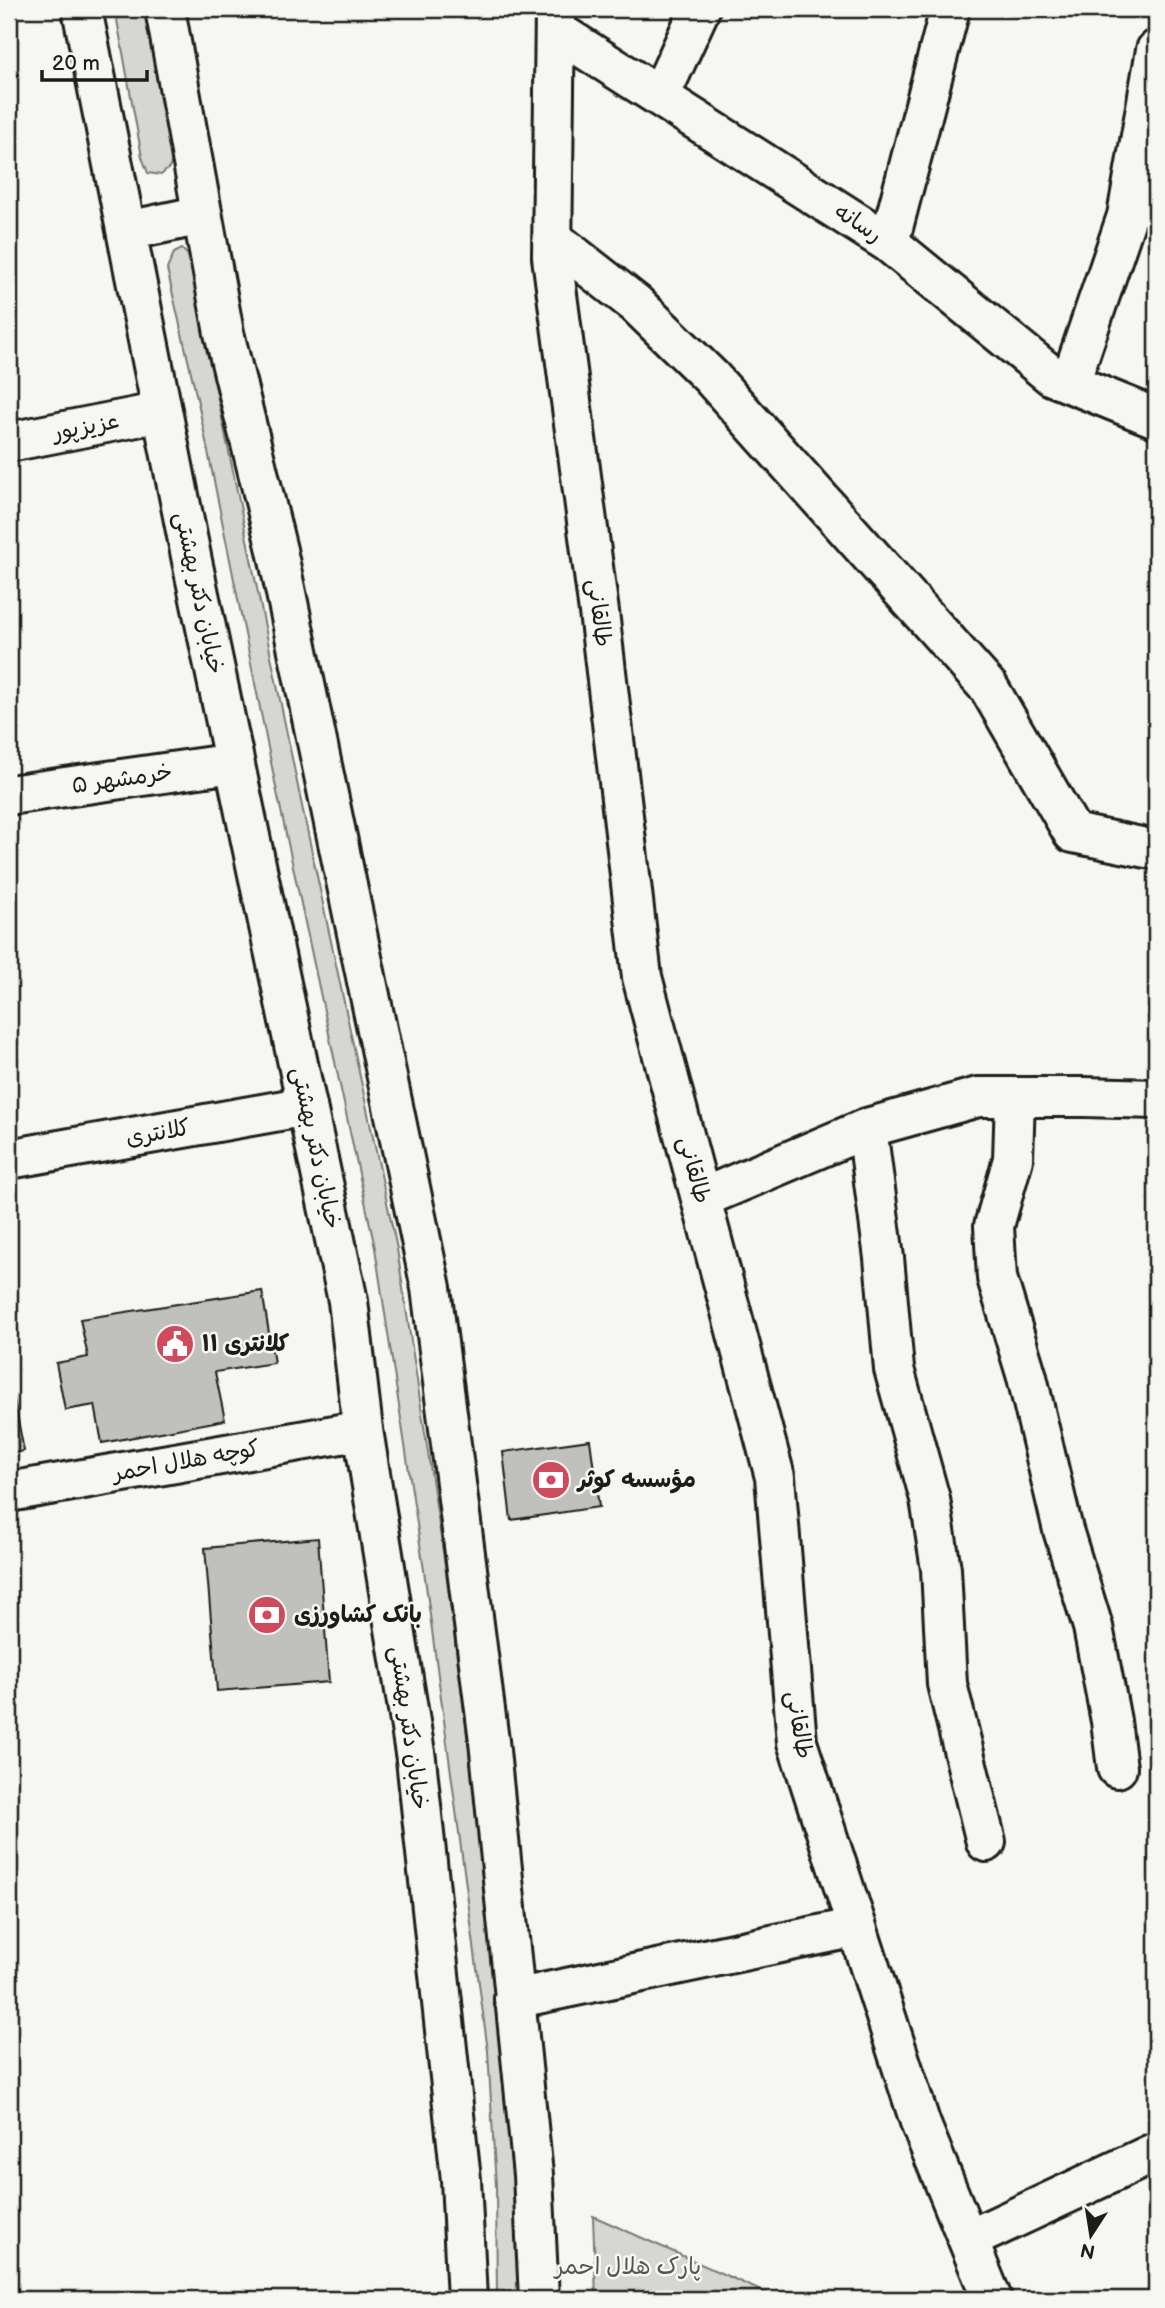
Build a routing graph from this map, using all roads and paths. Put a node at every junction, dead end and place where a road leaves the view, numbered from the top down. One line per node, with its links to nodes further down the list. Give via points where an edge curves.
1 (82, 9): 9 (street, خیابان دکتر بهشتی)
2 (165, 9): 8 (street)
3 (701, 9): 7 (street)
4 (950, 9): 11 (street)
5 (555, 19): 7 (street, رسانه); 10 (street, طالقانی)
6 (1156, 50): 12 (street, via 1128,216)
7 (660, 96): 11 (street, رسانه)
8 (202, 215): 9 (street); 30 (street, via 431,1288 489,1741)
9 (127, 231): 13 (street, خیابان دکتر بهشتی)
10 (553, 239): 18 (street, via 636,304 711,377 989,688 1073,833); 24 (street, طالقانی, via 642,977)
11 (889, 243): 12 (street, رسانه, via 1052,376)
12 (1070, 383): 14 (street, رسانه)
13 (163, 412): 15 (street, عزیزپور); 16 (street, خیابان دکتر بهشتی)
14 (1156, 418)
15 (9, 442)
16 (234, 763): 17 (street, خرمشهر ۵); 21 (street, خیابان دکتر بهشتی)
17 (9, 795)
18 (1156, 850)
19 (1015, 1097): 20 (street); 22 (street, via 978,1097); 27 (street, via 1013,1159 994,1226 997,1278 1093,1627)
20 (1156, 1099)
21 (307, 1106): 23 (street, کلانتری); 25 (street, خیابان دکتر بهشتی, via 348,1301)
22 (867, 1128): 24 (street); 28 (street, via 894,1369 930,1499 941,1569 947,1684)
23 (9, 1159)
24 (702, 1198): 29 (street, طالقانی, via 775,1477 797,1742)
25 (363, 1430): 26 (street, کوچه هلال احمر); 33 (street, خیابان دکتر بهشتی, via 416,1759 461,2180)
26 (9, 1492)
27 (1117, 1768)
28 (986, 1842)
29 (857, 1927): 30 (street); 32 (street, طالقانی, via 921,2125)
30 (513, 1999): 34 (street, via 533,2175)
31 (1156, 2152): 32 (street)
32 (968, 2240): 35 (street, طالقانی)
33 (467, 2299)
34 (539, 2299)
35 (992, 2299)

